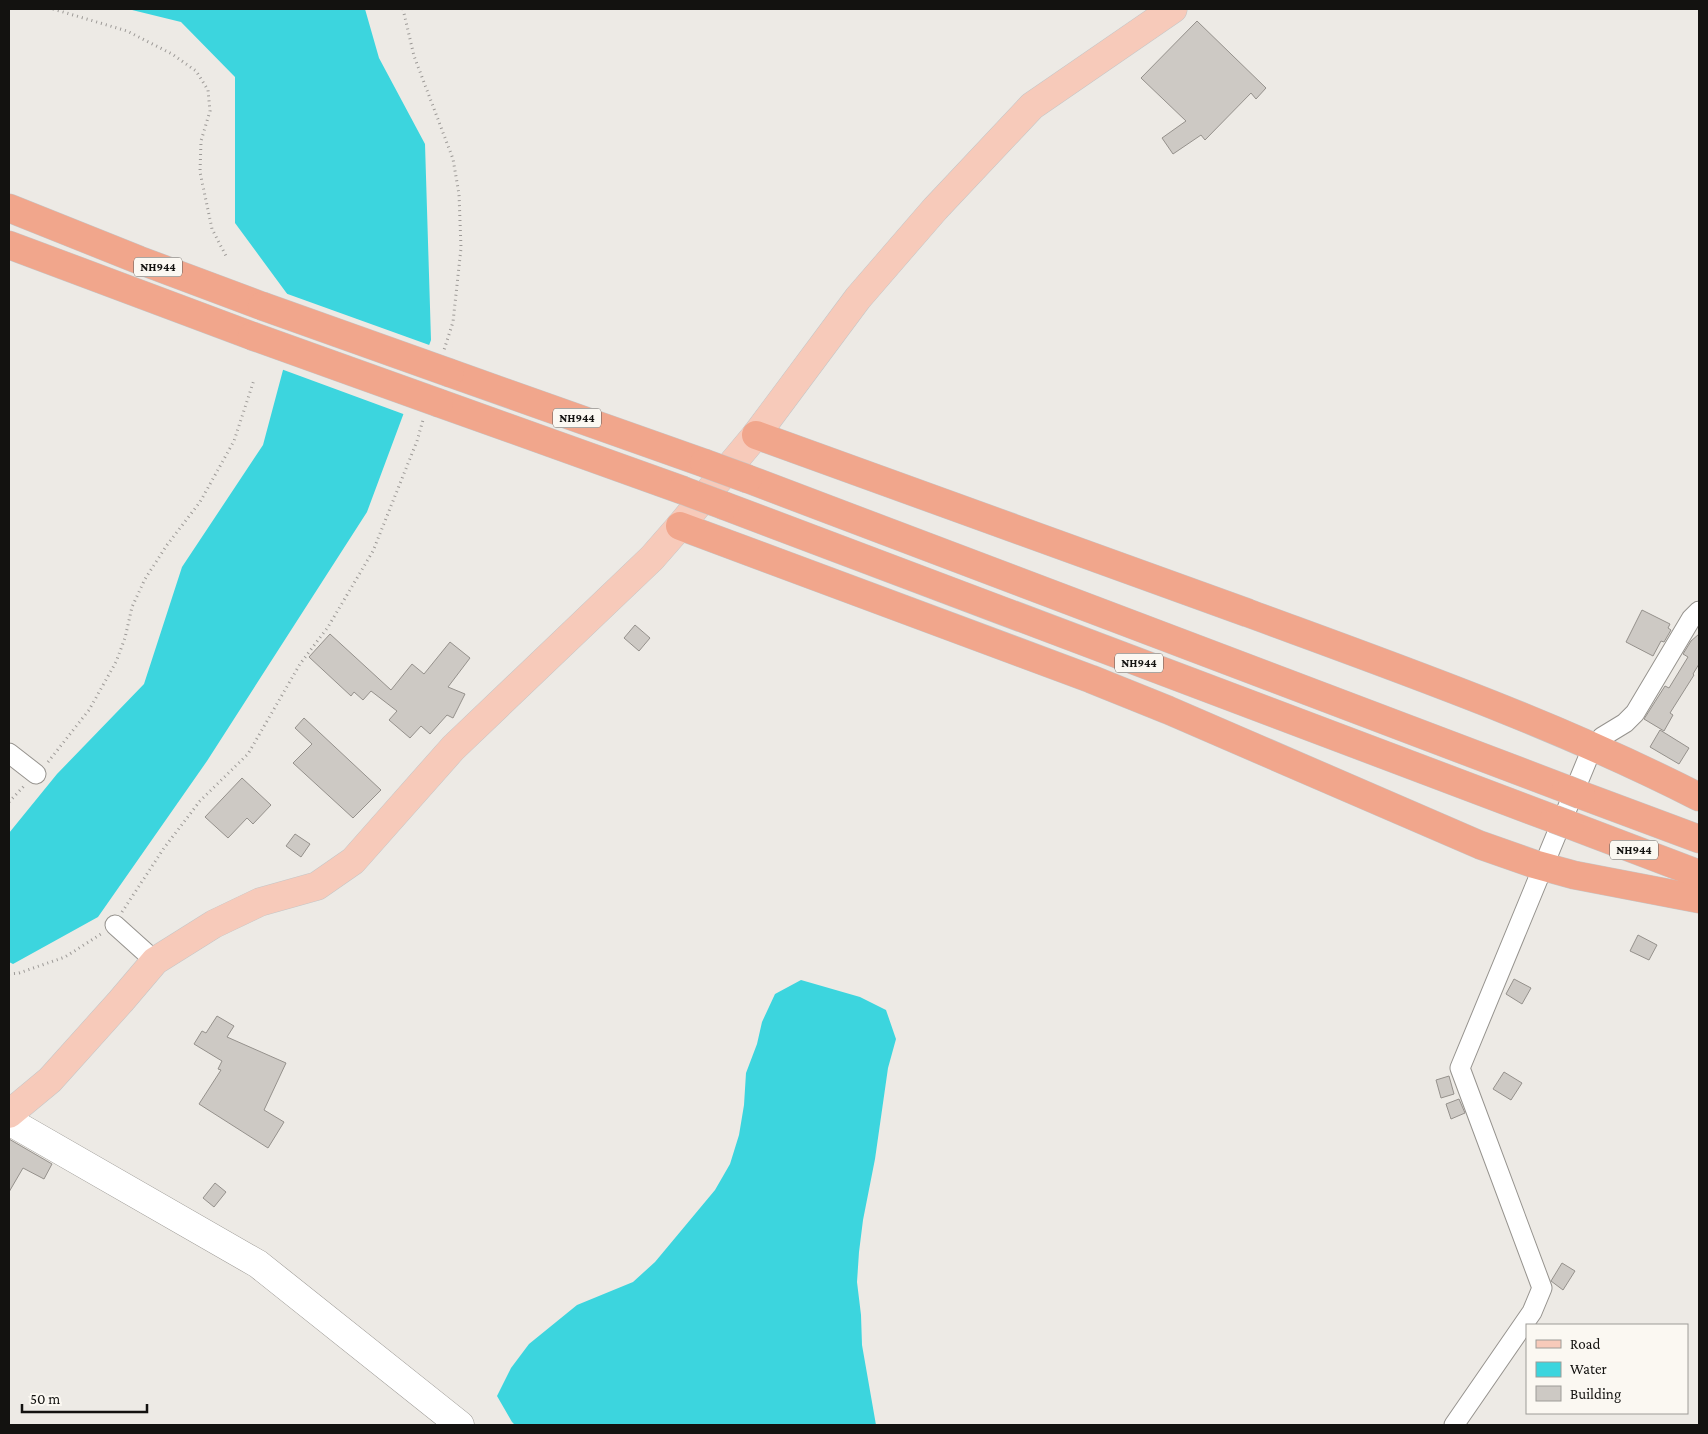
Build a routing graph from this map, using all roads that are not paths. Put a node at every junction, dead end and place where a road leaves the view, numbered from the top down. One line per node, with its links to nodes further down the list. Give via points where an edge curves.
1 (1172, 9): 4 (main road, via 1032,106 935,209 858,298)
2 (9, 208): 11 (highway, NH944 / NH944, bridge, via 262,306 446,362)
3 (9, 245): 13 (highway, NH944 / NH944, bridge, via 432,408 682,490)
4 (756, 435): 5 (main road); 7 (highway, via 1371,658)
5 (680, 526): 12 (highway, via 1091,679 1480,845); 16 (main road, via 652,558 453,748 352,861 317,886 260,902 214,924)
6 (1699, 611): 7 (street, via 1691,619 1635,713 1602,737)
7 (1594, 748): 10 (highway); 12 (street)
8 (9, 753): 9 (street)
9 (36, 774)
10 (1699, 797)
11 (1699, 839)
12 (1544, 866): 14 (highway, via 1574,875); 20 (street, via 1460,1068 1542,1288 1532,1312)
13 (1699, 874)
14 (1699, 899)
15 (115, 925): 16 (street)
16 (155, 961): 17 (main road, via 50,1080)
17 (9, 1114)
18 (9, 1121): 19 (street, via 258,1264)
19 (460, 1425)
20 (1454, 1425)

